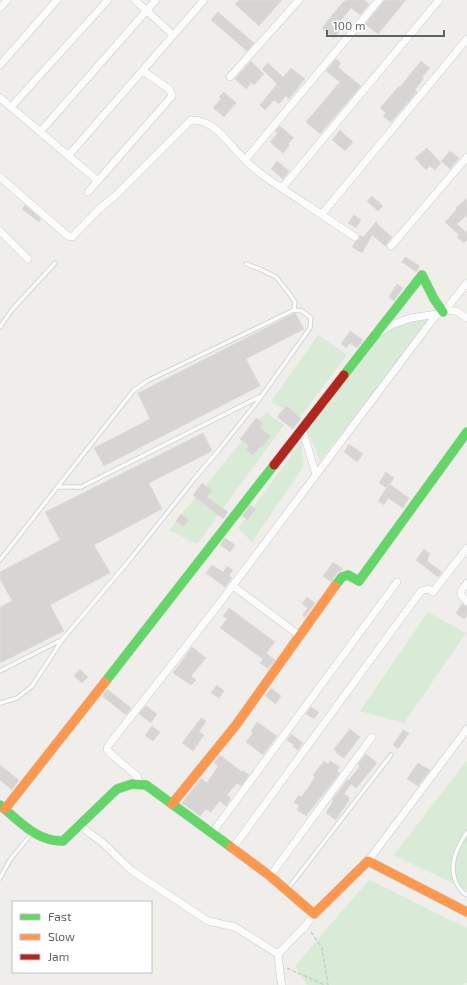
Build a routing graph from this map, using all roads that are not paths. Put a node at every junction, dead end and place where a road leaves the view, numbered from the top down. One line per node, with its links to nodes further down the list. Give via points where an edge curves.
1 (7, 0): 10 (street)
2 (58, 0): 14 (street)
3 (108, 0): 18 (street)
4 (135, 0): 11 (street)
5 (156, 0): 11 (street)
6 (204, 0): 12 (street)
7 (299, 0): 16 (street)
8 (379, 0): 22 (street)
9 (439, 0): 25 (street)
10 (0, 8)
11 (147, 11): 12 (street); 19 (street)
12 (173, 35): 15 (street)
13 (467, 39): 27 (street)
14 (0, 65)
15 (143, 71): 20 (street); 24 (street, via 169,89 172,96)
16 (230, 77)
17 (0, 98): 18 (street)
18 (10, 107): 19 (street)
19 (40, 132): 20 (street)
20 (68, 156): 24 (street)
21 (467, 157): 30 (street)
22 (245, 160): 23 (street, via 213,126 191,120 70,237); 25 (street)
23 (0, 177)
24 (97, 180): 26 (street)
25 (282, 188): 27 (street)
26 (88, 192)
27 (322, 214): 29 (street)
28 (0, 231): 31 (street)
29 (355, 237)
30 (391, 246)
31 (28, 259)
32 (55, 263): 38 (lane, via 11,311)
33 (246, 264): 35 (lane, via 276,277 295,302)
34 (467, 283): 36 (street)
35 (294, 310): 40 (lane, via 302,311 311,318 310,328); 44 (lane, via 138,387)
36 (442, 312): 37 (street, via 456,311); 39 (street, via 390,325); 39 (street, via 430,295 422,275); 43 (street)
37 (467, 318)
38 (0, 327)
39 (372, 337): 41 (street)
40 (263, 395): 44 (lane, via 81,487); 52 (lane)
41 (302, 428): 43 (street); 60 (street)
42 (467, 432): 51 (street, via 359,581 348,575 342,577)
43 (316, 475): 49 (street)
44 (58, 487): 46 (lane)
45 (467, 548): 65 (street, via 433,592 425,589 417,596)
46 (0, 560)
47 (397, 582): 64 (street)
48 (467, 583): 50 (street, via 461,594)
49 (233, 586): 51 (street); 58 (street, via 108,746 111,754 137,776)
50 (467, 602)
51 (300, 636): 59 (street, via 236,725)
52 (62, 640): 53 (lane); 54 (lane, via 32,686 17,698)
53 (0, 671)
54 (0, 703)
55 (467, 729): 66 (street)
56 (372, 737): 67 (street)
57 (390, 755): 69 (lane)
58 (140, 784): 59 (street, via 146,785); 61 (street, via 117,789)
59 (172, 804): 64 (street)
60 (3, 807): 62 (street)
61 (79, 825): 62 (street, via 58,843); 73 (street, via 103,843 131,870 208,922 235,927)
62 (33, 832): 68 (lane, via 10,860)
63 (467, 832): 70 (lane, via 454,856 452,870 454,879)
64 (212, 833): 65 (street)
65 (232, 849): 67 (street)
66 (368, 861): 71 (street); 72 (street)
67 (270, 876): 69 (street)
68 (0, 878)
69 (287, 891): 72 (street)
70 (467, 895)
71 (467, 912)
72 (314, 914): 73 (street)
73 (278, 954): 74 (street)
74 (282, 985)

